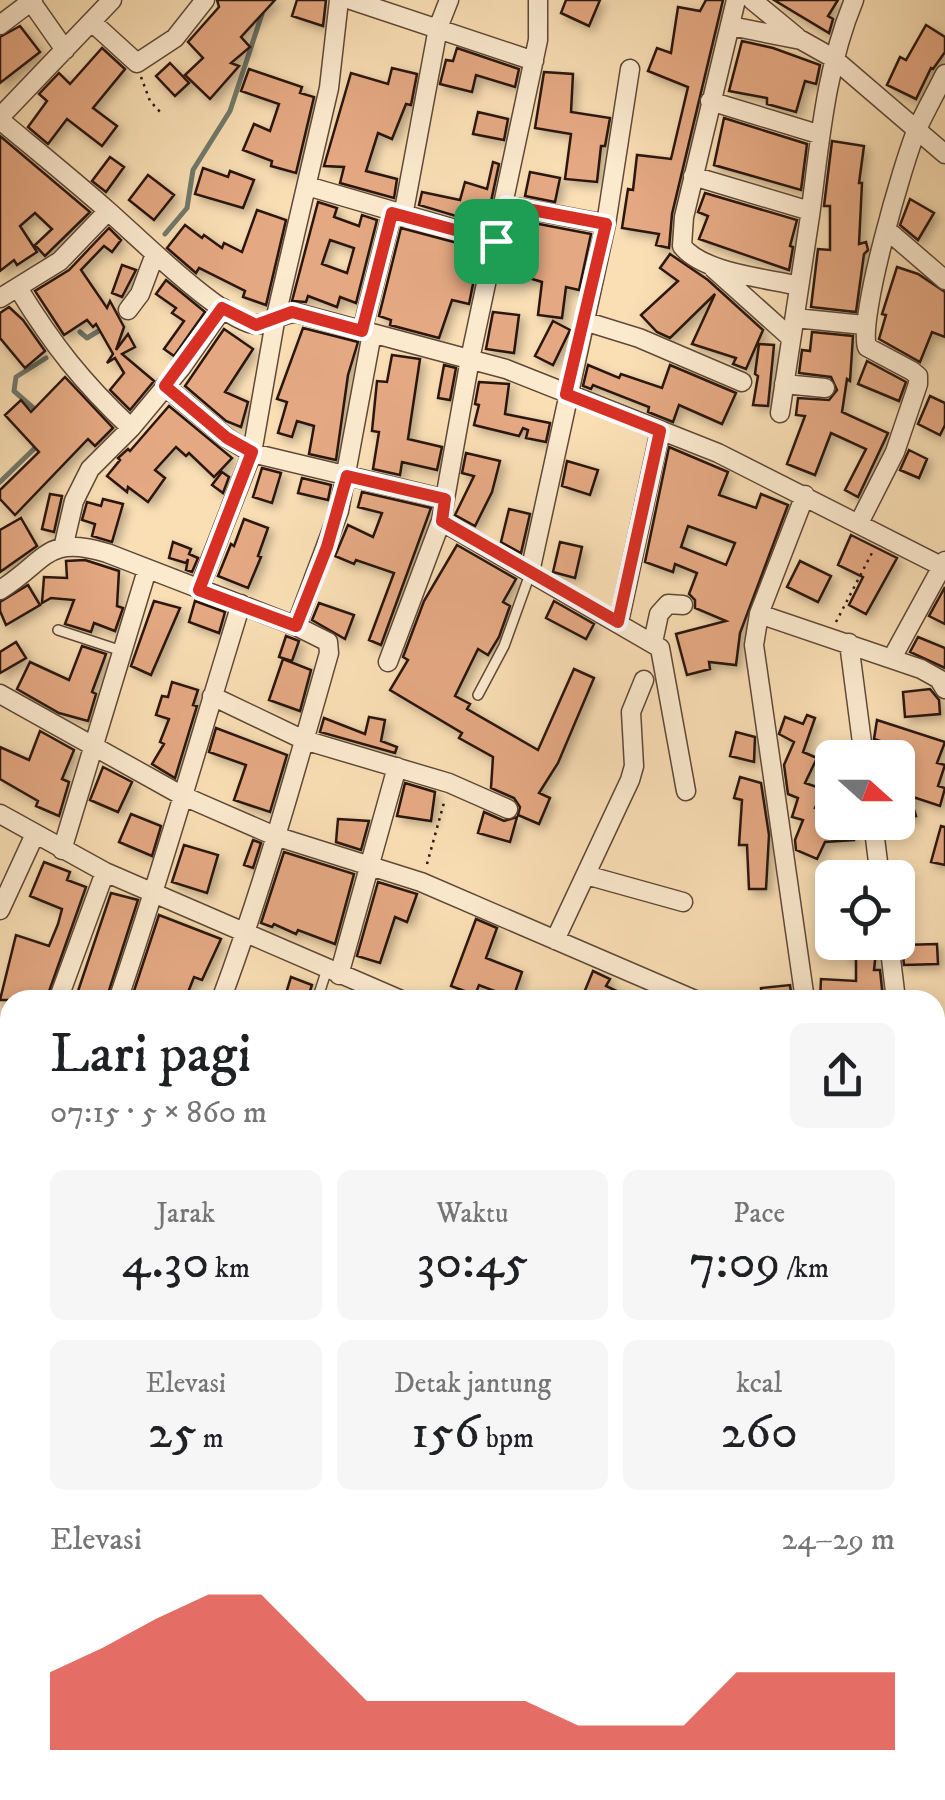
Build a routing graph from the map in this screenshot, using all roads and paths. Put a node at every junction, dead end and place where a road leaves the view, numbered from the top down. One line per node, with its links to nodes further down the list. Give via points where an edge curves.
1 (32, 0): 12 (street); 16 (street)
2 (205, 0): 19 (street, via 175,38)
3 (339, 0): 29 (street, via 329,88)
4 (351, 0): 14 (street)
5 (449, 0): 14 (street)
6 (538, 0): 18 (street)
7 (736, 0): 13 (street)
8 (752, 0): 15 (street)
9 (854, 0): 17 (street)
10 (111, 3): 11 (street)
11 (93, 23): 16 (street); 19 (street)
12 (0, 25)
13 (730, 26): 15 (street); 22 (street)
14 (438, 28): 18 (street); 33 (street)
15 (801, 40): 17 (street)
16 (66, 50): 24 (street)
17 (833, 58): 25 (street); 26 (street)
18 (534, 60): 30 (street)
19 (137, 63): 23 (path, via 150,102)
20 (630, 69): 34 (street)
21 (945, 74): 25 (street)
22 (710, 101): 26 (street); 28 (street)
23 (162, 114)
24 (0, 118): 31 (street)
25 (916, 131): 27 (street); 35 (street)
26 (818, 134): 32 (street)
27 (945, 154)
28 (693, 176): 32 (street); 38 (street, via 681,238 686,250)
29 (306, 186): 33 (street); 44 (street)
30 (506, 205): 34 (street); 36 (street)
31 (108, 211): 37 (street); 41 (street, via 60,261)
32 (810, 211): 40 (street)
33 (398, 215): 36 (street); 48 (street)
34 (606, 224): 45 (street)
35 (887, 230): 39 (street); 46 (street)
36 (496, 241): 49 (street)
37 (155, 254): 42 (street); 43 (street)
38 (709, 265): 40 (street); 47 (street)
39 (945, 280)
40 (799, 286): 47 (street)
41 (5, 292): 56 (street)
42 (222, 308): 44 (street, via 256,325); 52 (street)
43 (128, 310)
44 (276, 316): 48 (street, via 297,313); 58 (street)
45 (584, 321): 50 (street); 54 (street)
46 (864, 325): 47 (street); 63 (street, via 871,352 912,371 918,384)
47 (793, 328): 51 (street)
48 (368, 332): 49 (street); 59 (street)
49 (470, 359): 54 (street); 61 (street)
50 (742, 382)
51 (784, 384): 53 (street); 55 (street)
52 (165, 386): 56 (street); 58 (street)
53 (824, 388)
54 (566, 394): 57 (street); 68 (street)
55 (780, 413)
56 (131, 428): 65 (street, via 81,484)
57 (660, 431): 60 (street); 74 (street)
58 (252, 452): 59 (street); 70 (street)
59 (347, 476): 61 (street); 75 (street)
60 (805, 495): 63 (street); 73 (street)
61 (445, 499): 62 (street)
62 (442, 521): 68 (street); 82 (street)
63 (858, 523): 64 (street)
64 (881, 534): 66 (street); 77 (path)
65 (64, 544): 67 (street); 69 (street)
66 (944, 565): 81 (street)
67 (146, 570): 70 (street); 80 (street)
68 (530, 572): 74 (street); 86 (lane)
69 (0, 590)
70 (199, 590): 71 (street)
71 (241, 604): 75 (street); 87 (street)
72 (683, 605): 78 (street, via 662,609)
73 (759, 614): 77 (street); 117 (street, via 756,666)
74 (618, 622): 78 (street)
75 (296, 626): 88 (street, via 330,648)
76 (58, 630): 80 (lane)
77 (829, 636): 79 (street)
78 (653, 642): 93 (street, via 663,653)
79 (849, 643): 81 (street); 89 (street)
80 (122, 651): 90 (street)
81 (892, 658): 84 (street, via 932,674)
82 (388, 662)
83 (644, 680): 102 (street, via 631,712 630,780)
84 (945, 689)
85 (0, 694): 90 (street)
86 (478, 695)
87 (212, 696): 88 (street); 94 (street)
88 (304, 740): 91 (street); 98 (street)
89 (862, 740)
90 (92, 748): 94 (street); 99 (street)
91 (397, 767): 92 (street); 100 (street)
92 (449, 783): 95 (street); 103 (path)
93 (686, 791)
94 (181, 795): 98 (street); 104 (street)
95 (508, 810)
96 (0, 814): 97 (street)
97 (35, 834): 99 (street); 106 (street)
98 (276, 836): 100 (street); 107 (street)
99 (62, 850): 101 (street)
100 (370, 865): 103 (street); 110 (street)
101 (104, 872): 104 (street); 111 (street)
102 (586, 875): 105 (street); 108 (street)
103 (421, 882): 108 (street)
104 (154, 893): 107 (street); 112 (street)
105 (683, 902)
106 (0, 910)
107 (246, 932): 110 (street); 113 (street)
108 (555, 940): 116 (street)
109 (891, 960): 118 (street)
110 (333, 972): 114 (lane); 115 (street)
111 (62, 990)
112 (121, 990)
113 (225, 990)
114 (323, 990)
115 (377, 990)
116 (672, 990)
117 (805, 990)
118 (895, 990)

